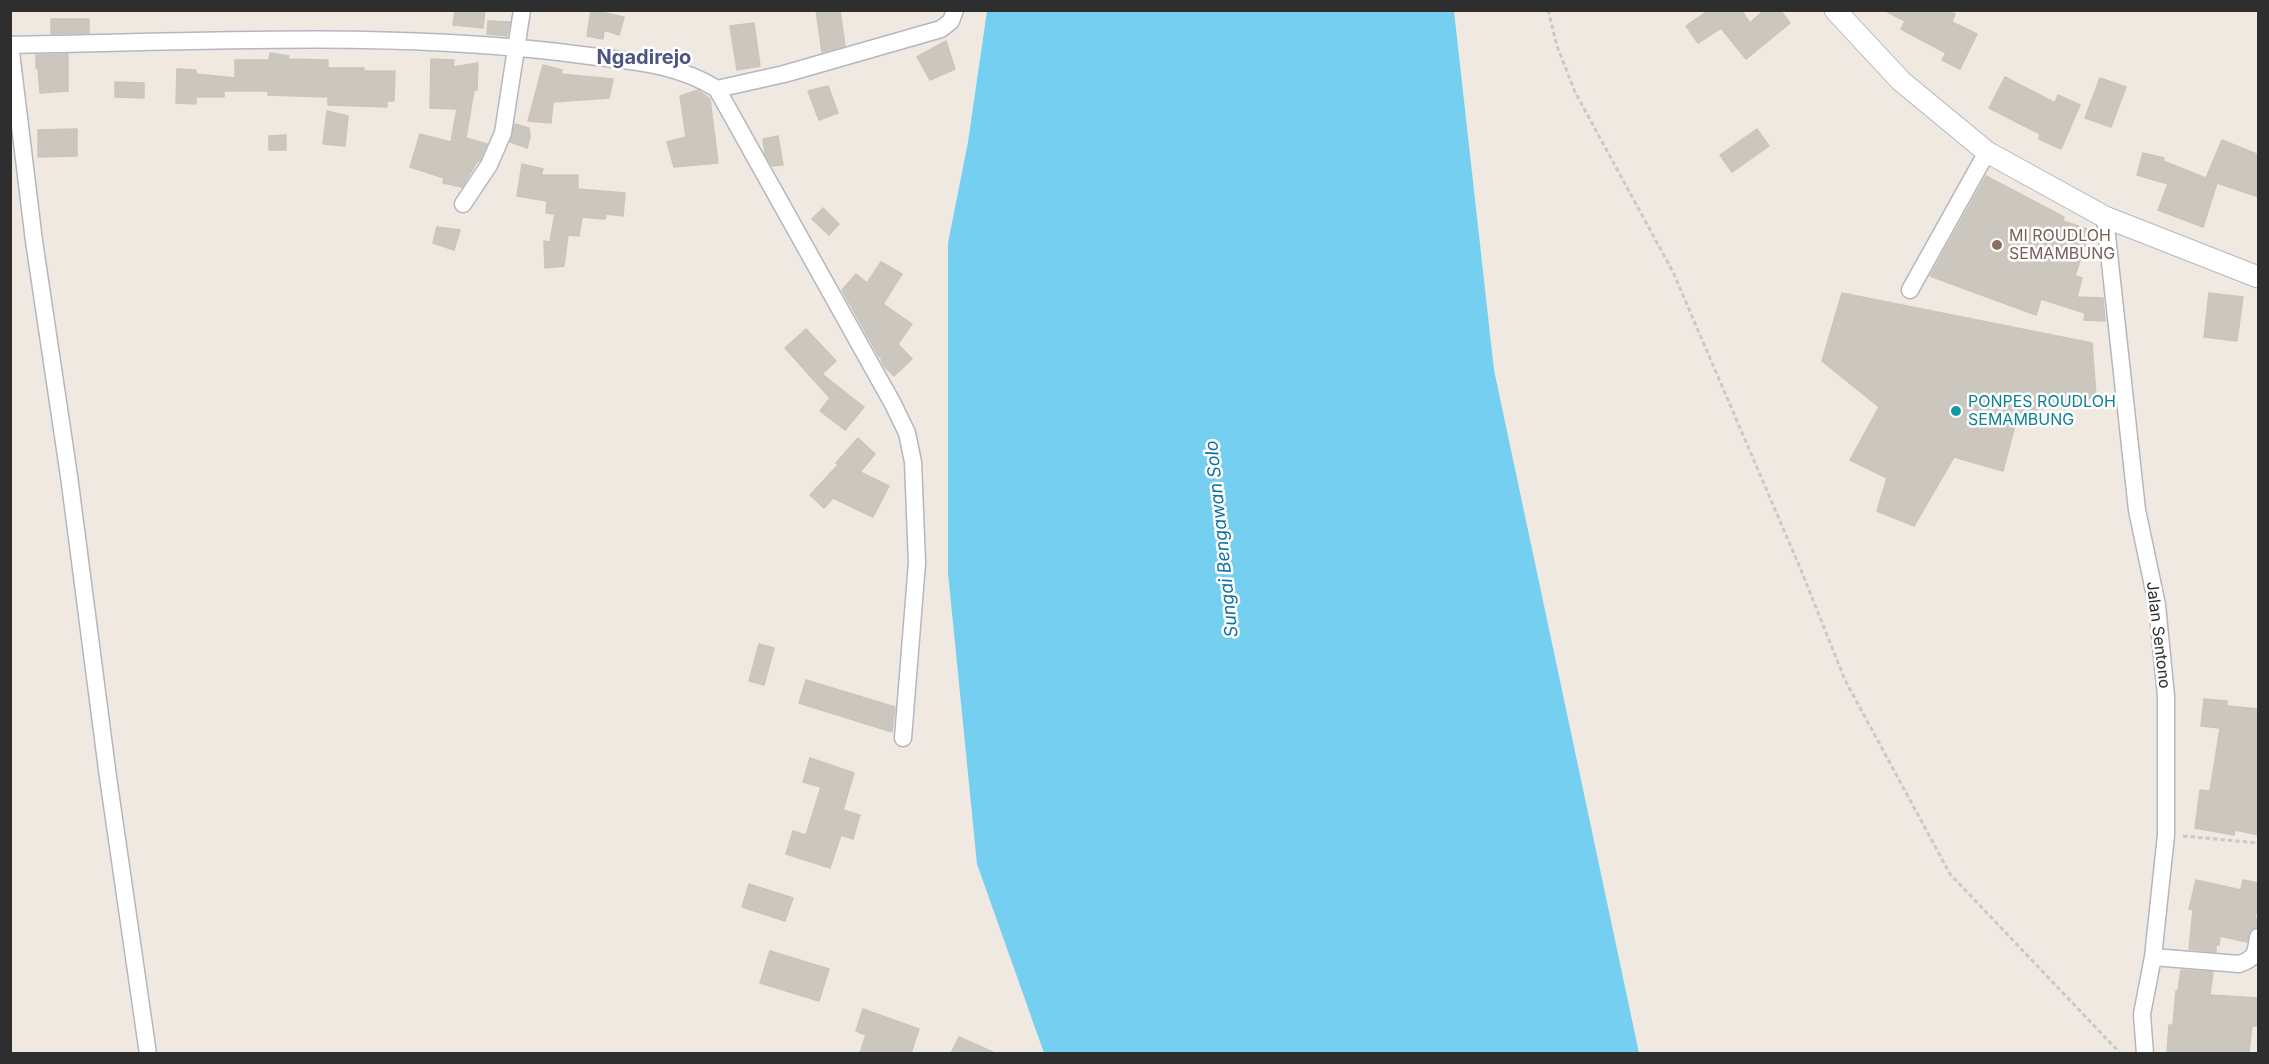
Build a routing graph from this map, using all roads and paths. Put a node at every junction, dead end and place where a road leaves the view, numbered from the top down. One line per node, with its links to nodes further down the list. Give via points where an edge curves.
1 (522, 10): 6 (street)
2 (955, 10): 7 (street, via 951,21 941,29)
3 (1548, 10): 19 (path, via 1575,92 1673,272 1845,680 1950,874)
4 (1835, 10): 8 (street, via 1901,81)
5 (11, 44): 6 (street, via 370,41); 18 (street, via 34,241)
6 (517, 46): 7 (street, via 658,65 698,78); 9 (street, via 503,133 489,165)
7 (717, 89): 13 (street, via 907,433 913,462 917,563)
8 (1987, 152): 10 (street); 12 (street)
9 (463, 204)
10 (2105, 217): 11 (street); 14 (street, Jalan Sentono, via 2137,510 2157,604 2163,662)
11 (2259, 277)
12 (1910, 290)
13 (903, 738)
14 (2166, 835): 15 (path); 17 (street, Jalan Sentono)
15 (2259, 843)
16 (2259, 937): 17 (street, via 2256,954 2239,963)
17 (2153, 957): 20 (street, Jalan Sentono, via 2142,1014)
18 (148, 1053)
19 (2121, 1053)
20 (2145, 1053)

